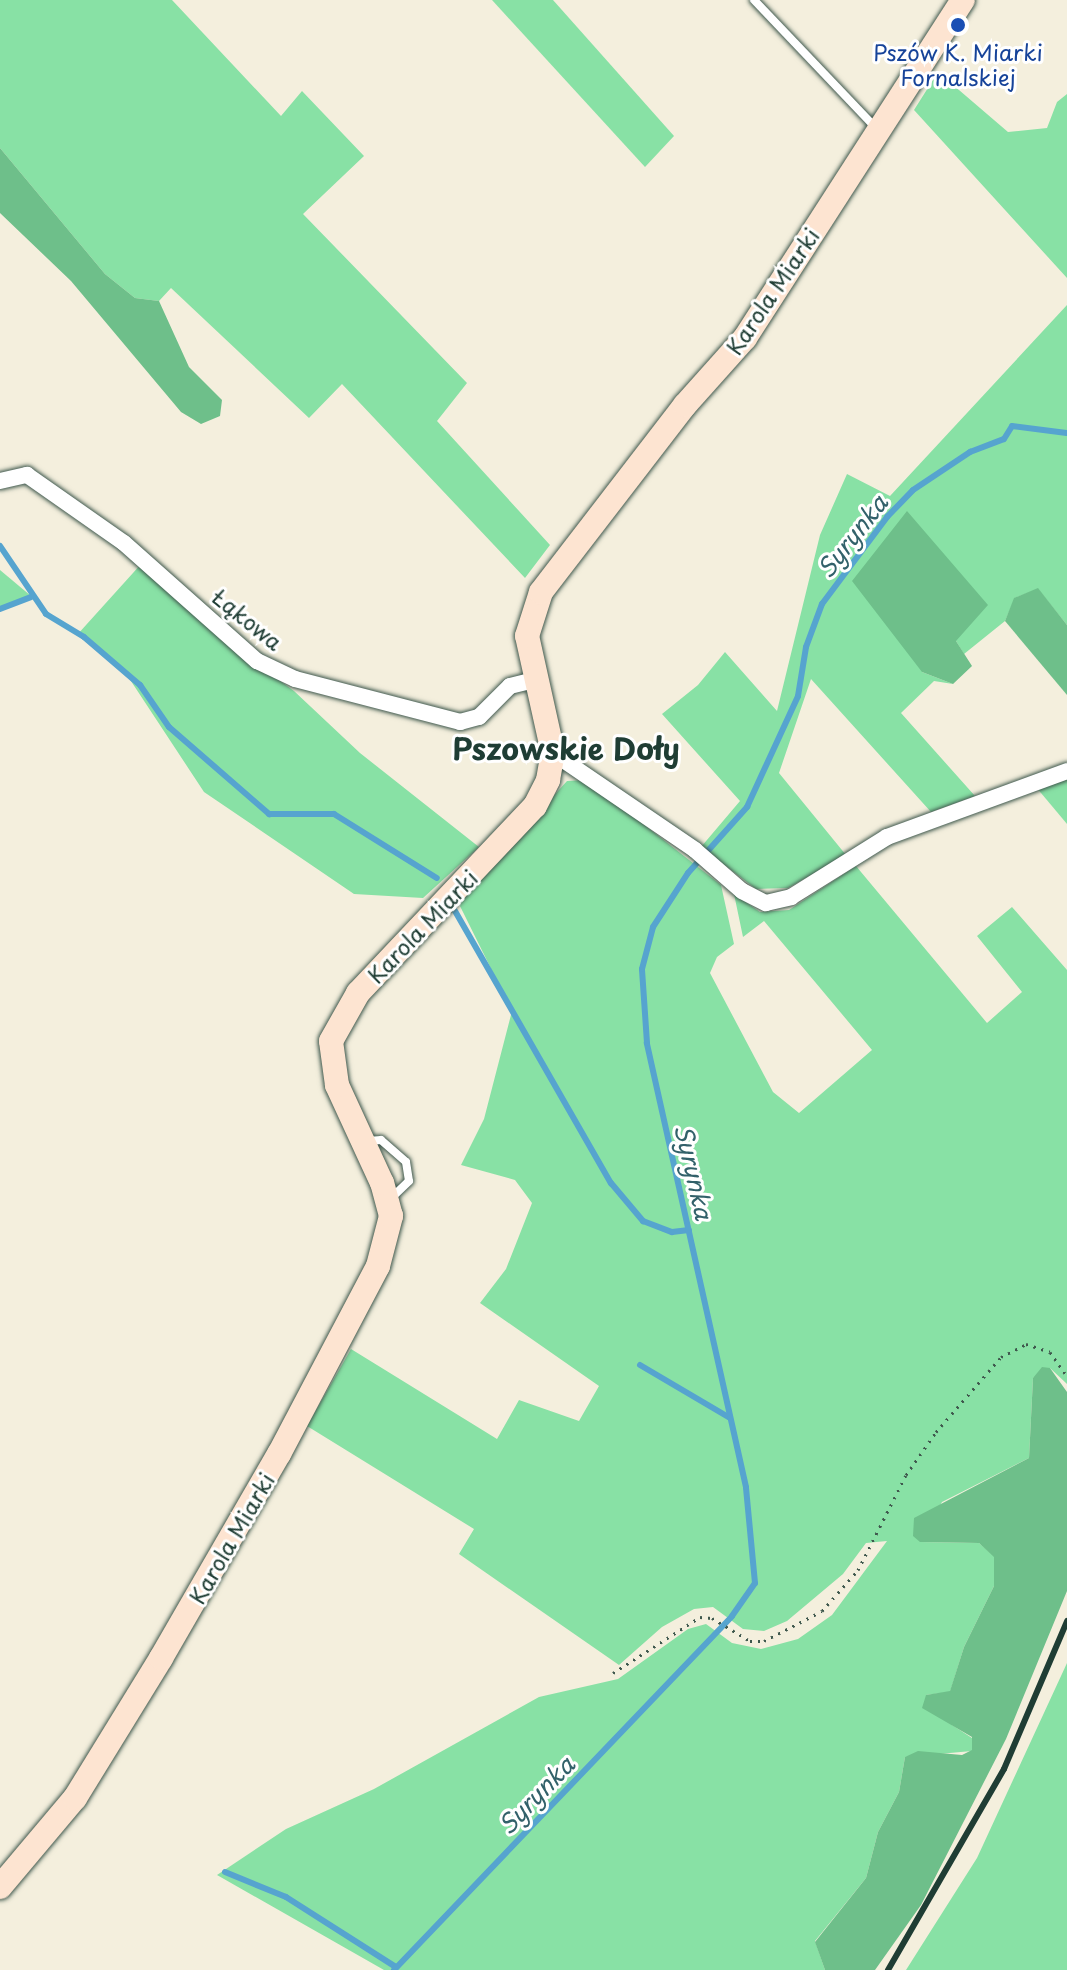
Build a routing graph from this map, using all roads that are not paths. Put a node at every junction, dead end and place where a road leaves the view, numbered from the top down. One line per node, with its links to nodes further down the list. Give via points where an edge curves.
1 (754, 0): 3 (lane)
2 (963, 0): 3 (street, Karola Miarki)
3 (879, 130): 5 (street, Karola Miarki, via 745,338 685,405 541,592 527,636)
4 (0, 481): 5 (street, Łąkowa, via 27,475 124,543 257,661 295,679 460,722 479,717 510,686)
5 (538, 679): 6 (street, Karola Miarki)
6 (553, 753): 7 (street, via 695,850 754,899 779,901 887,837); 8 (street, Karola Miarki, via 535,806 344,1010 330,1059 391,1216 378,1266 279,1454 75,1798)
7 (1067, 771)
8 (0, 1887)

